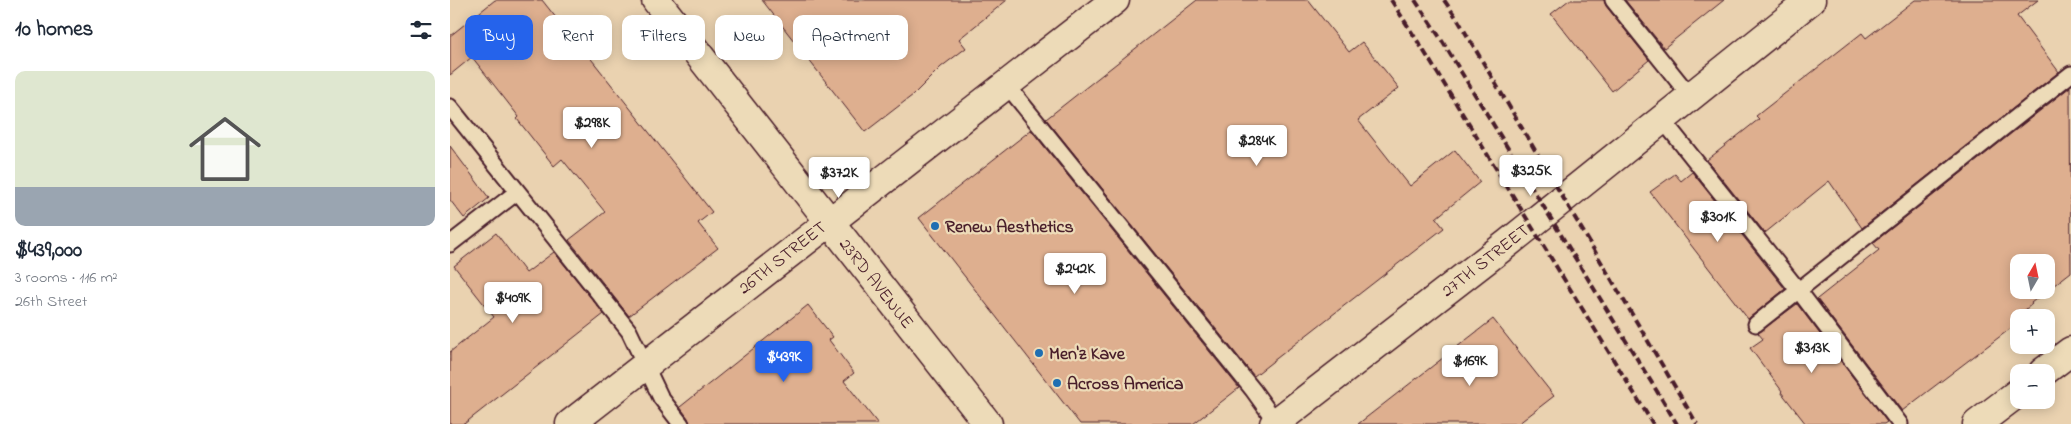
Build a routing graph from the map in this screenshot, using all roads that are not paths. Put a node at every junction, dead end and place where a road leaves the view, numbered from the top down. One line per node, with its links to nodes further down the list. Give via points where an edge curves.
1 (656, 0): 11 (street, 23RD AVENUE)
2 (1115, 0): 6 (street, 26TH STREET)
3 (1613, 0): 7 (lane)
4 (1811, 0): 7 (street, 27TH STREET)
5 (2071, 74): 13 (lane)
6 (1006, 84): 11 (street, 26TH STREET); 19 (lane)
7 (1690, 96): 9 (street, 27TH STREET)
8 (450, 107): 10 (lane)
9 (1662, 119): 13 (lane); 19 (street, 27TH STREET)
10 (517, 192): 12 (lane); 17 (lane, via 628,331)
11 (829, 221): 17 (street, 26TH STREET); 22 (street, 23RD AVENUE)
12 (450, 244)
13 (1799, 291): 14 (lane); 23 (lane)
14 (1756, 324)
15 (2071, 351): 16 (street)
16 (2054, 364)
17 (644, 365): 20 (street, 26TH STREET); 21 (lane, via 661,398)
18 (2010, 399): 24 (street)
19 (1275, 423)
20 (570, 424)
21 (681, 424)
22 (988, 424)
23 (1900, 424)
24 (1977, 424)

